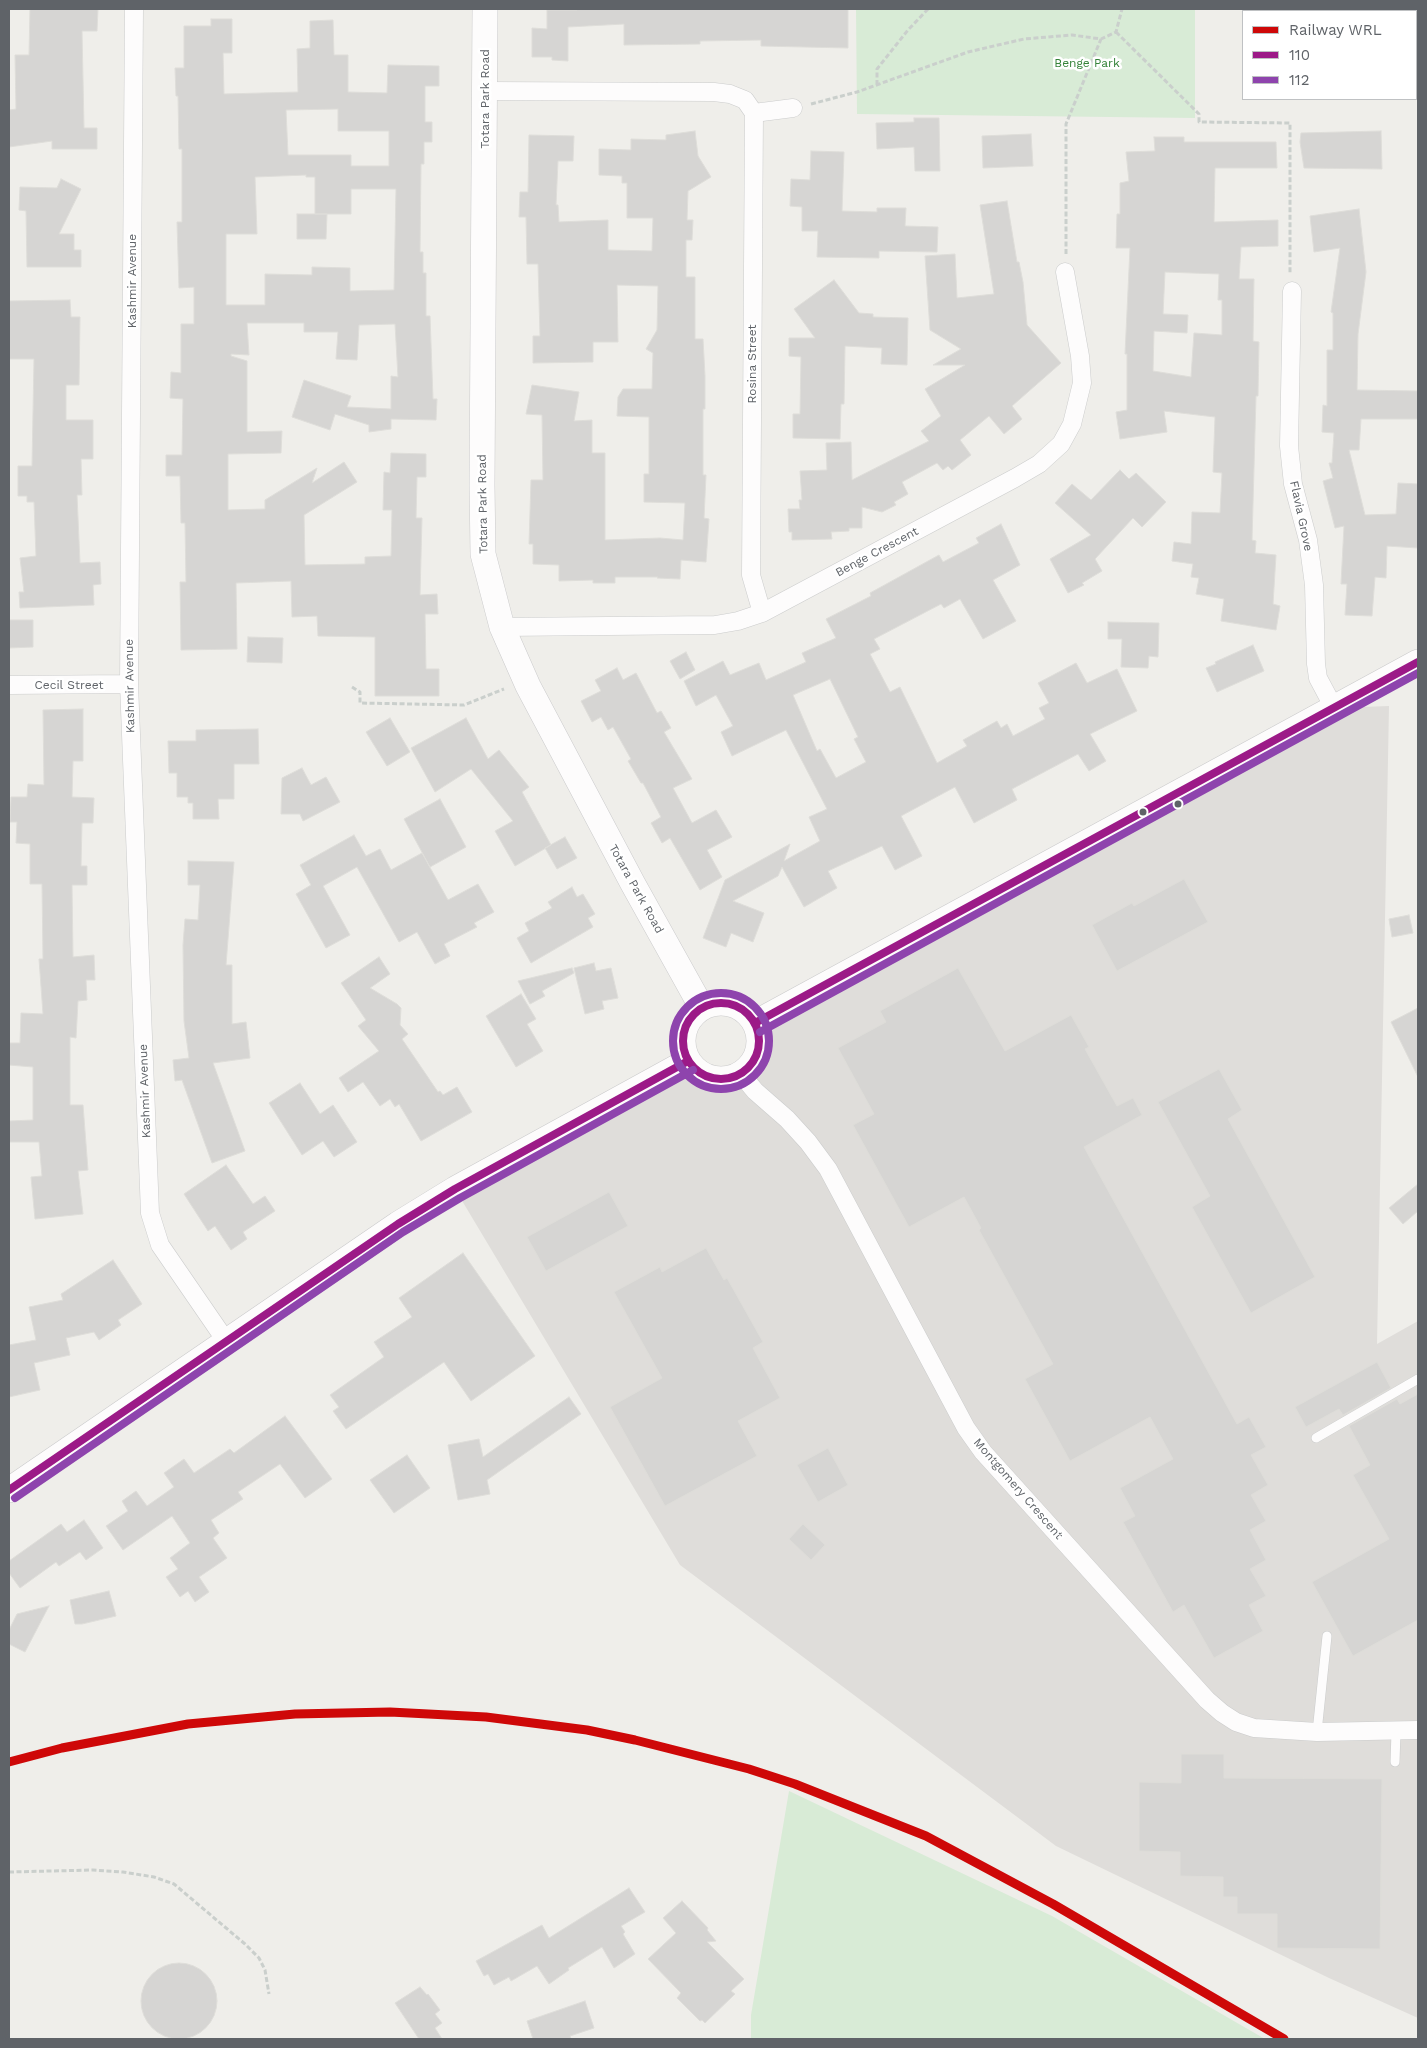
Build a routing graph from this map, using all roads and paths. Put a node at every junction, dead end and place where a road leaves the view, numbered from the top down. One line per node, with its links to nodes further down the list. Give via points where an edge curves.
1 (134, 9): 17 (street, Kashmir Avenue)
2 (486, 9): 8 (main road, Totara Park Road)
3 (928, 9): 7 (path, via 877,69)
4 (1122, 9): 5 (path)
5 (1116, 32): 6 (path); 12 (path, via 1199,114 1199,122 1290,123 1288,266)
6 (1101, 39): 7 (path, via 1072,35 1024,39 968,52); 11 (path, via 1066,124)
7 (876, 85): 9 (path)
8 (486, 92): 10 (street, via 714,92 745,100); 14 (main road, Totara Park Road, via 483,554)
9 (793, 108): 10 (street)
10 (754, 113): 13 (street, Rosina Street, via 751,575)
11 (1066, 272): 13 (street, Benge Crescent, via 1082,382 1072,424 1061,444 1039,464 1015,478)
12 (1292, 291): 20 (street, Flavia Grove, via 1289,446 1293,484 1308,540 1314,585 1318,678)
13 (762, 613): 14 (street, Benge Crescent, via 715,625)
14 (502, 627): 16 (main road, Totara Park Road)
15 (1418, 662): 20 (main road)
16 (525, 680): 19 (path, via 464,706 360,703 360,692); 21 (main road, Totara Park Road)
17 (129, 684): 18 (street, Cecil Street); 25 (street, Kashmir Avenue, via 150,1213 160,1245)
18 (9, 685)
19 (352, 687)
20 (1334, 708): 22 (main road)
21 (702, 1008): 22 (main road, via 713,1004 731,1005 747,1013); 23 (main road, via 684,1031 683,1046)
22 (755, 1023): 24 (main road, via 758,1050)
23 (688, 1061): 24 (main road, via 707,1077 720,1080); 25 (main road, via 398,1224)
24 (741, 1074): 31 (street, Montgomery Crescent, via 755,1091 788,1119 828,1168 966,1428 983,1452 1222,1713 1254,1728)
25 (226, 1341): 28 (main road)
26 (1418, 1379): 27 (lane)
27 (1316, 1438)
28 (9, 1490)
29 (1327, 1636): 31 (lane)
30 (1418, 1730): 32 (street, Montgomery Crescent)
31 (1316, 1732): 32 (street, Montgomery Crescent)
32 (1396, 1732): 33 (lane)
33 (1395, 1762)
34 (9, 1872): 35 (path, via 122,1872 174,1884 258,1958 265,1970)
35 (269, 1994)

